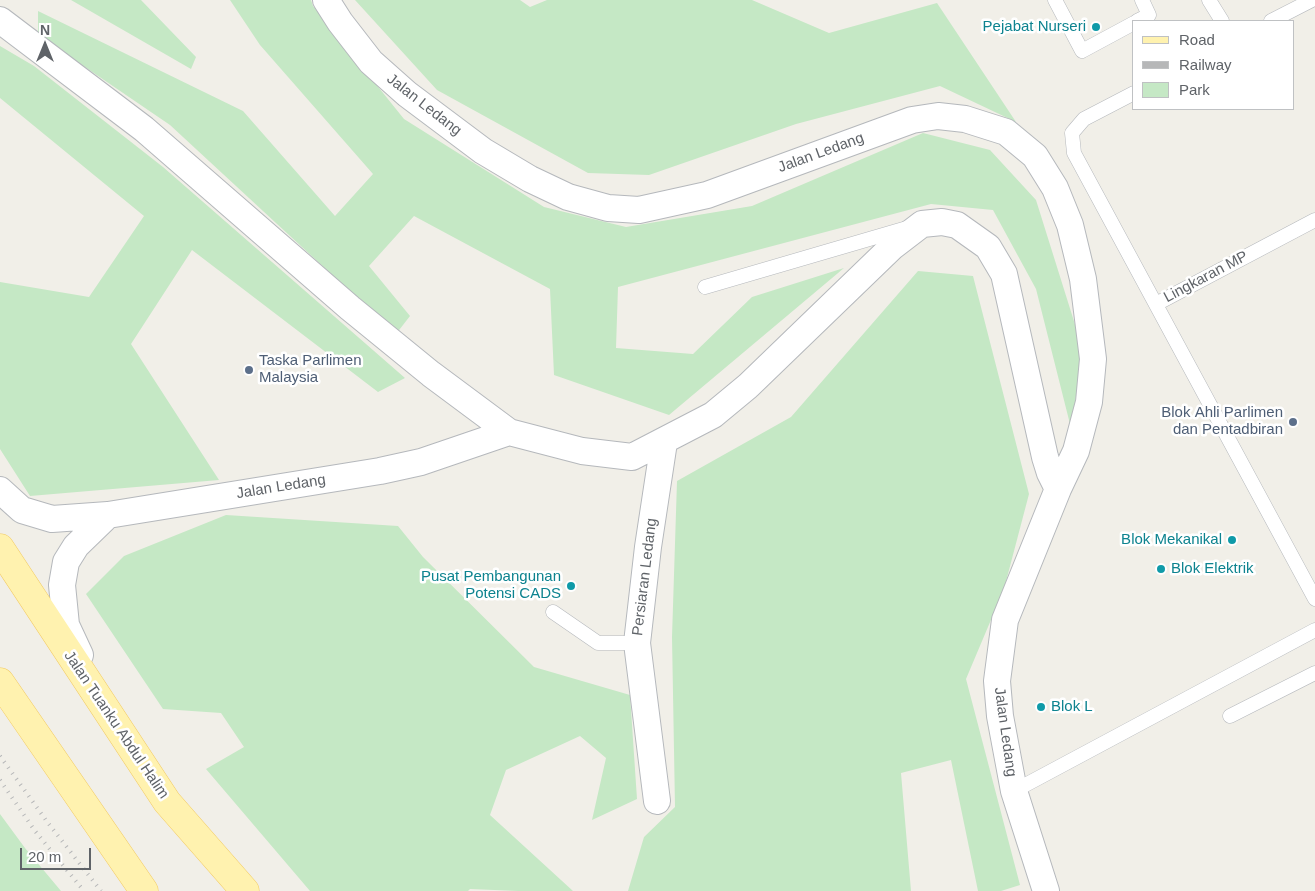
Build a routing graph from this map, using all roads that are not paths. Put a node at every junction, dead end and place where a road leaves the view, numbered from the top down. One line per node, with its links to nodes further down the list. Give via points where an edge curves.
1 (326, 0): 18 (street, Jalan Ledang, via 371,62 407,94 483,151 568,197 608,208 639,210 707,195 912,120 938,116 964,119 1006,132 1035,156 1055,188 1070,226 1083,279 1093,358 1089,402 1076,451)
2 (1055, 0): 10 (lane, via 1082,51)
3 (1142, 0): 7 (lane, via 1149,15)
4 (1209, 0): 8 (lane)
5 (1312, 0): 9 (lane)
6 (0, 20): 16 (street, via 144,129 350,308)
7 (1139, 20)
8 (1221, 20)
9 (1273, 20)
10 (1132, 24)
11 (1132, 94): 15 (lane, via 1084,119 1072,133 1074,153)
12 (1315, 220): 15 (lane, Lingkaran MP)
13 (922, 224): 14 (lane); 17 (street, via 892,247 748,386 713,415); 18 (street, via 942,222 957,225 988,247 1004,274 1045,457)
14 (704, 287)
15 (1156, 304): 22 (lane, Lingkaran MP)
16 (509, 432): 17 (street, via 582,452 632,458); 20 (street, Jalan Ledang, via 421,462 380,471)
17 (664, 442): 25 (street, Persiaran Ledang)
18 (1058, 489): 30 (street, Jalan Ledang, via 1005,620 997,681)
19 (0, 490): 20 (street, Jalan Ledang, via 22,510 52,519)
20 (108, 515): 28 (street, via 76,546 66,562 62,585 66,625)
21 (0, 548): 28 (main road, Jalan Tuanku Abdul Halim)
22 (1315, 599)
23 (553, 612): 25 (lane, via 598,643)
24 (1315, 630): 30 (lane)
25 (637, 643): 31 (street, Persiaran Ledang)
26 (1315, 673): 29 (lane)
27 (0, 682): 32 (main road)
28 (107, 713): 33 (main road, Jalan Tuanku Abdul Halim, via 168,802)
29 (1230, 716)
30 (1014, 791): 34 (street, Jalan Ledang)
31 (657, 802)
32 (144, 891)
33 (245, 891)
34 (1046, 891)

